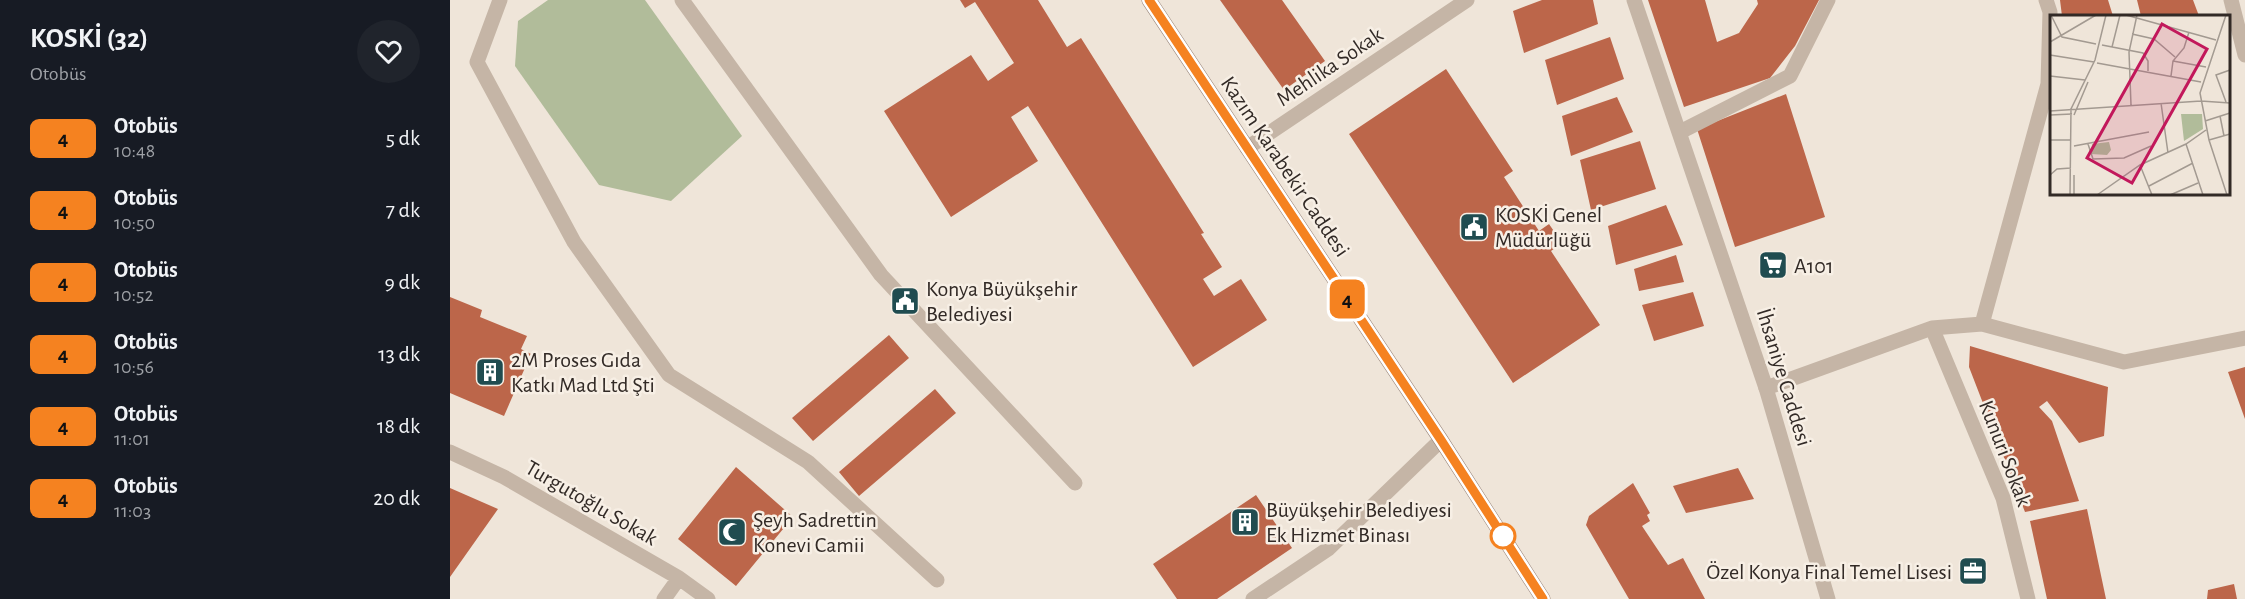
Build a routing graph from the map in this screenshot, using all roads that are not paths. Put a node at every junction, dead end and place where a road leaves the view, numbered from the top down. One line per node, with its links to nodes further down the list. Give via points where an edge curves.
1 (500, 0): 20 (street, via 477,62 574,242 669,375 808,462)
2 (682, 0): 18 (street, via 881,275)
3 (1149, 0): 11 (main road, Kazım Karabekir Caddesi)
4 (1467, 0): 11 (street, Mehlika Sokak)
5 (1634, 0): 10 (street, İhsaniye Caddesi)
6 (1828, 0): 10 (street, via 1790,76)
7 (2046, 0): 12 (street, via 2050,12 2048,84)
8 (2231, 0): 9 (street)
9 (2245, 54)
10 (1680, 132): 15 (street, İhsaniye Caddesi)
11 (1246, 148): 16 (main road, Kazım Karabekir Caddesi)
12 (1982, 324): 13 (street); 14 (street, via 2124,362)
13 (1932, 328): 15 (street); 26 (street, Kunuri Sokak, via 2002,498)
14 (2245, 338)
15 (1766, 388): 25 (street, İhsaniye Caddesi)
16 (1441, 440): 23 (street, via 1328,549); 24 (main road, Kazım Karabekir Caddesi)
17 (450, 452): 19 (street, Turgutoğlu Sokak, via 504,477)
18 (1075, 483)
19 (679, 578): 21 (street); 22 (street, Turgutoğlu Sokak)
20 (937, 580)
21 (664, 599)
22 (708, 599)
23 (1253, 599)
24 (1543, 599)
25 (1828, 599)
26 (2028, 599)

